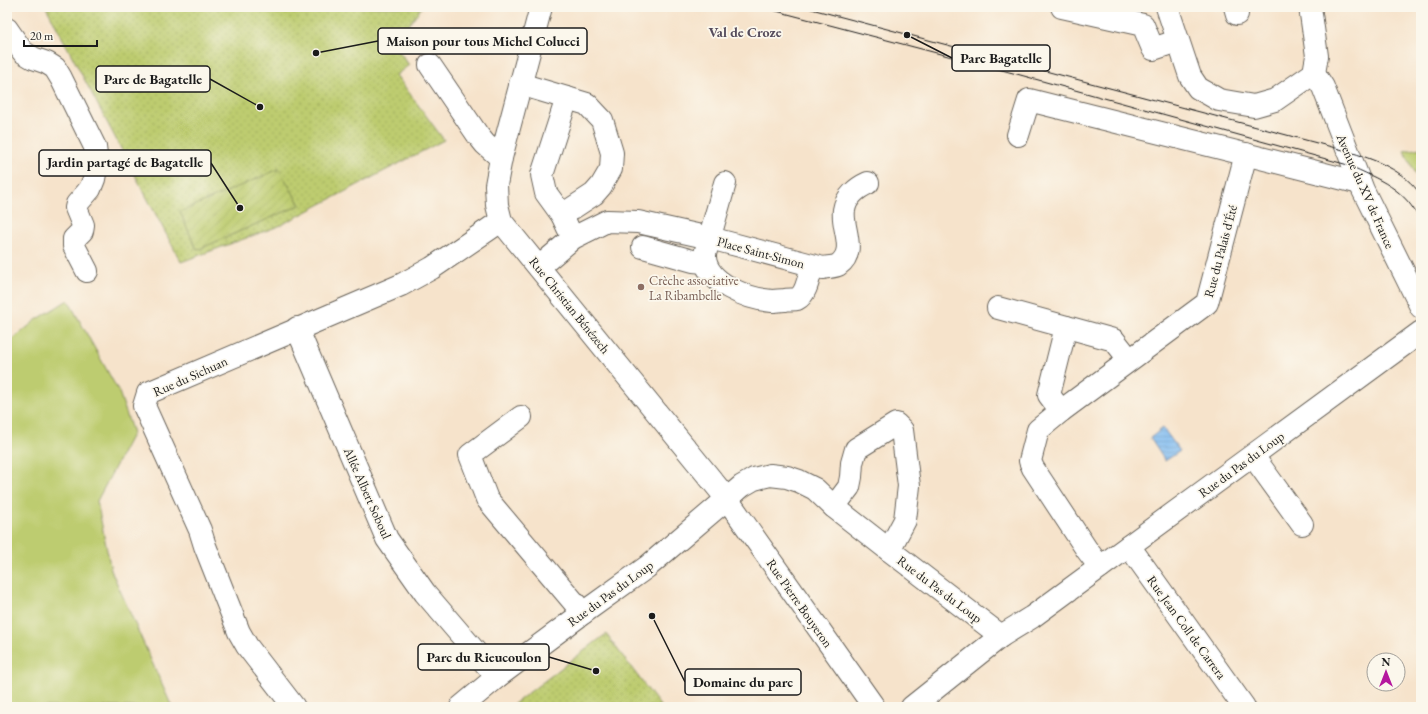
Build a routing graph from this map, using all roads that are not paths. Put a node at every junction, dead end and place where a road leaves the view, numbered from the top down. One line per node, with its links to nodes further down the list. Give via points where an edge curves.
1 (541, 7): 9 (street, Rue Christian Bénézech)
2 (1062, 7): 6 (street, via 1143,25 1153,49)
3 (1167, 7): 6 (street)
4 (1310, 7): 8 (street, via 1317,56)
5 (7, 29): 25 (street, via 23,52 55,68 95,147 97,163 94,179 90,190 76,208 83,225 82,231 74,239 74,246)
6 (1177, 41): 8 (street, via 1190,76 1198,88 1220,100 1254,106 1275,100)
7 (430, 65): 13 (street, via 477,134)
8 (1314, 73): 16 (street, Avenue du XV de France, via 1323,87)
9 (520, 84): 10 (street); 13 (street, Rue Christian Bénézech)
10 (567, 98): 17 (street, via 542,175 546,193); 17 (street, via 587,104 602,120 612,153 611,169 601,186 594,194)
11 (1018, 135): 12 (street, via 1029,100)
12 (1246, 154): 16 (street); 31 (street, Rue du Palais d'Été, via 1207,303)
13 (501, 158): 18 (street, Rue Christian Bénézech, via 496,185)
14 (725, 183): 20 (street)
15 (868, 183): 23 (street, Place Saint-Simon, via 858,188 848,199 844,210 848,244 846,256 837,265 823,268)
16 (1360, 183): 26 (street, Avenue du XV de France)
17 (562, 215): 19 (street)
18 (501, 221): 24 (street, Rue Christian Bénézech); 29 (street, Rue du Sichuan, via 432,268 401,284)
19 (573, 238): 20 (street, Place Saint-Simon, via 607,221 638,222); 24 (street, Place Saint-Simon)
20 (710, 238): 22 (street, Place Saint-Simon); 23 (street, Place Saint-Simon)
21 (643, 246): 22 (street)
22 (704, 262): 23 (street, Place Saint-Simon, via 722,284 743,295 773,301 797,299 804,292)
23 (812, 266)
24 (539, 267): 35 (street, Rue Christian Bénézech)
25 (87, 271)
26 (1421, 307)
27 (998, 308): 28 (street)
28 (1066, 327): 31 (street, via 1114,340); 32 (street, via 1049,395)
29 (297, 328): 43 (street, Allée Albert Soboul, via 387,539 424,593); 44 (street, Rue du Sichuan, via 148,392 144,406 200,530 239,632)
30 (1421, 332): 34 (street, Rue du Pas du Loup)
31 (1129, 359): 32 (street, Rue du Palais d'Été)
32 (1061, 411): 40 (street, Rue du Palais d'Été, via 1038,430 1030,460)
33 (521, 417): 41 (street, via 470,455 487,498)
34 (1253, 456): 37 (street); 38 (street, Rue du Pas du Loup)
35 (727, 499): 36 (street, Rue du Pas du Loup, via 754,479 770,476 787,477 815,489); 41 (street, Rue du Pas du Loup, via 647,567); 46 (street, Rue Pierre Bouyeron)
36 (834, 507): 39 (street, Rue du Pas du Loup); 39 (street, via 849,487 856,449 896,424 902,430 909,486 905,520)
37 (1302, 524)
38 (1129, 546): 40 (street, Rue du Pas du Loup); 48 (street, Rue Jean Coll de Carrera)
39 (889, 550): 42 (street, Rue du Pas du Loup)
40 (1100, 567): 42 (street, Rue du Pas du Loup, via 1032,617)
41 (583, 613): 43 (street, Rue du Pas du Loup)
42 (1001, 636): 47 (street)
43 (497, 677): 45 (street, Rue du Pas du Loup)
44 (294, 707)
45 (461, 707)
46 (874, 707)
47 (912, 707)
48 (1244, 707)

